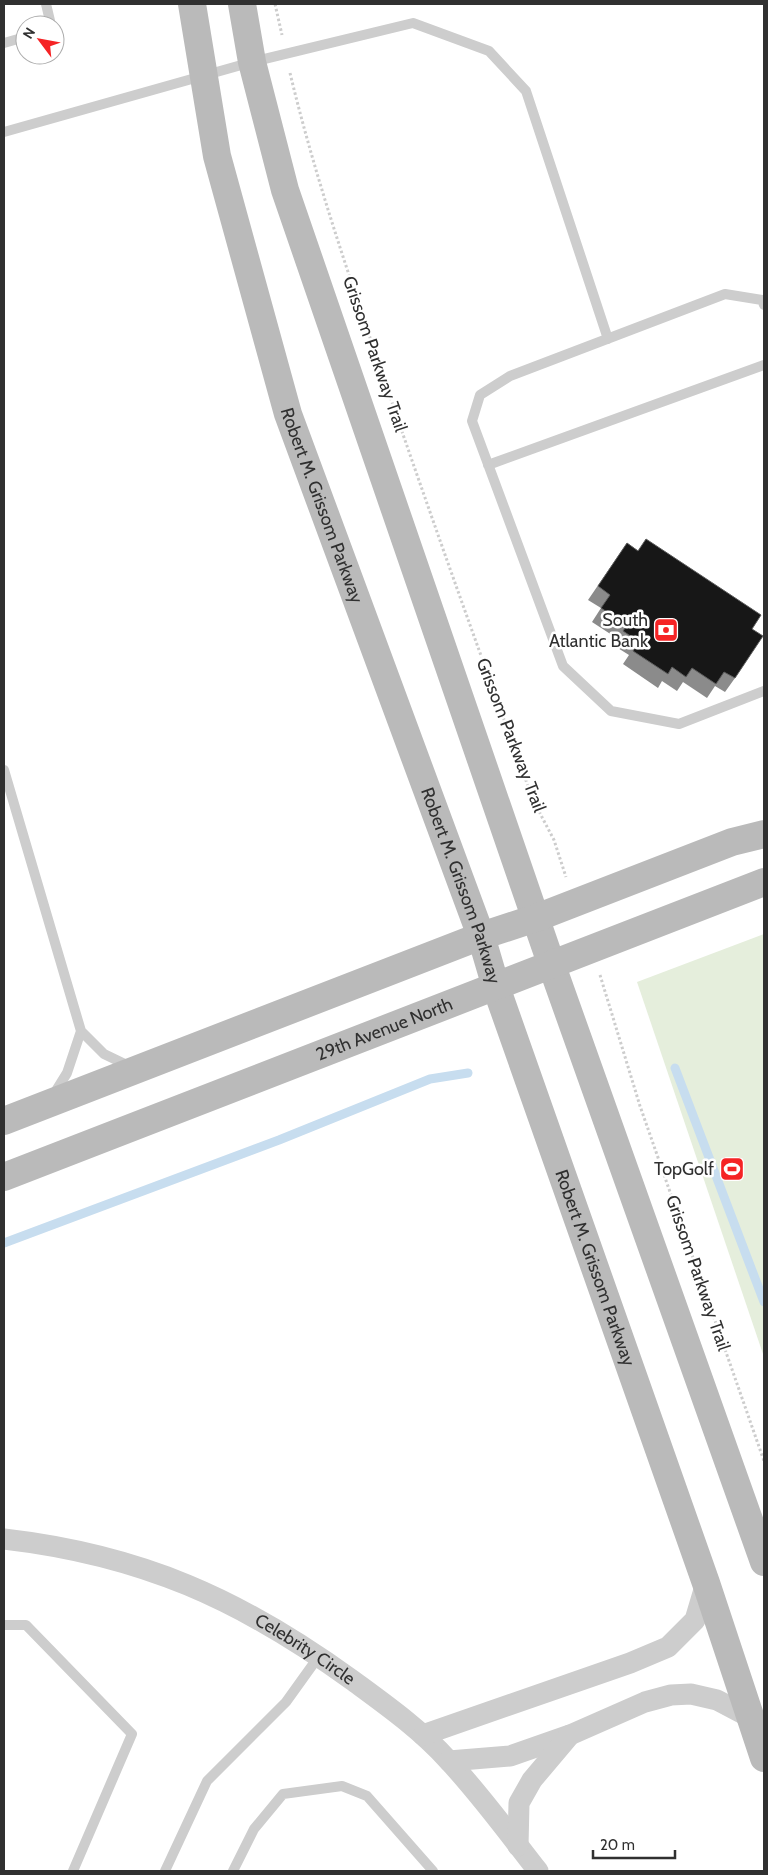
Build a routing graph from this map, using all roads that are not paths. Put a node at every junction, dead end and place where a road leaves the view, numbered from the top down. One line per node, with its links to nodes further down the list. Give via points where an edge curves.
1 (192, 4): 4 (main road, Robert M. Grissom Parkway)
2 (242, 4): 3 (main road)
3 (252, 62): 4 (lane); 7 (lane, via 413,23 489,51 526,92); 14 (main road, via 285,190)
4 (203, 75): 5 (lane); 15 (main road, Robert M. Grissom Parkway, via 217,156 288,414)
5 (4, 132)
6 (764, 305): 7 (lane, via 762,300 726,294)
7 (608, 339): 9 (lane, via 510,376 480,395 472,421)
8 (764, 364): 9 (lane)
9 (488, 465): 10 (lane, via 563,666 611,711 679,724)
10 (764, 690)
11 (4, 770): 18 (lane)
12 (764, 834): 14 (main road, via 732,842)
13 (764, 882): 16 (main road, 29th Avenue North)
14 (536, 918): 15 (main road); 16 (main road)
15 (481, 936): 17 (main road, Robert M. Grissom Parkway); 19 (main road)
16 (552, 966): 17 (main road, 29th Avenue North); 24 (main road)
17 (496, 987): 22 (main road, 29th Avenue North); 25 (main road, Robert M. Grissom Parkway)
18 (81, 1031): 19 (lane, via 104,1054); 20 (lane, via 67,1073)
19 (136, 1070): 20 (main road)
20 (49, 1104): 21 (main road)
21 (4, 1121)
22 (4, 1177)
23 (4, 1539): 27 (street, Celebrity Circle, via 124,1562 176,1579 234,1605)
24 (764, 1562)
25 (706, 1583): 28 (main road, Robert M. Grissom Parkway); 29 (street, via 695,1620 668,1647 630,1664)
26 (4, 1625): 34 (lane, via 26,1625 132,1734)
27 (320, 1656): 29 (street, Celebrity Circle); 35 (lane, via 286,1702 207,1781)
28 (753, 1719): 30 (street, via 717,1700 691,1694 671,1695 645,1702); 31 (main road, Robert M. Grissom Parkway)
29 (423, 1735): 32 (street, Celebrity Circle)
30 (570, 1735): 32 (street, via 510,1756); 33 (street, via 532,1780 519,1803)
31 (764, 1758)
32 (449, 1761): 33 (street, Celebrity Circle)
33 (518, 1846): 38 (street, Celebrity Circle)
34 (73, 1871)
35 (165, 1871)
36 (233, 1871): 37 (lane, via 254,1829 283,1794 342,1786 367,1796)
37 (433, 1871)
38 (538, 1871)

